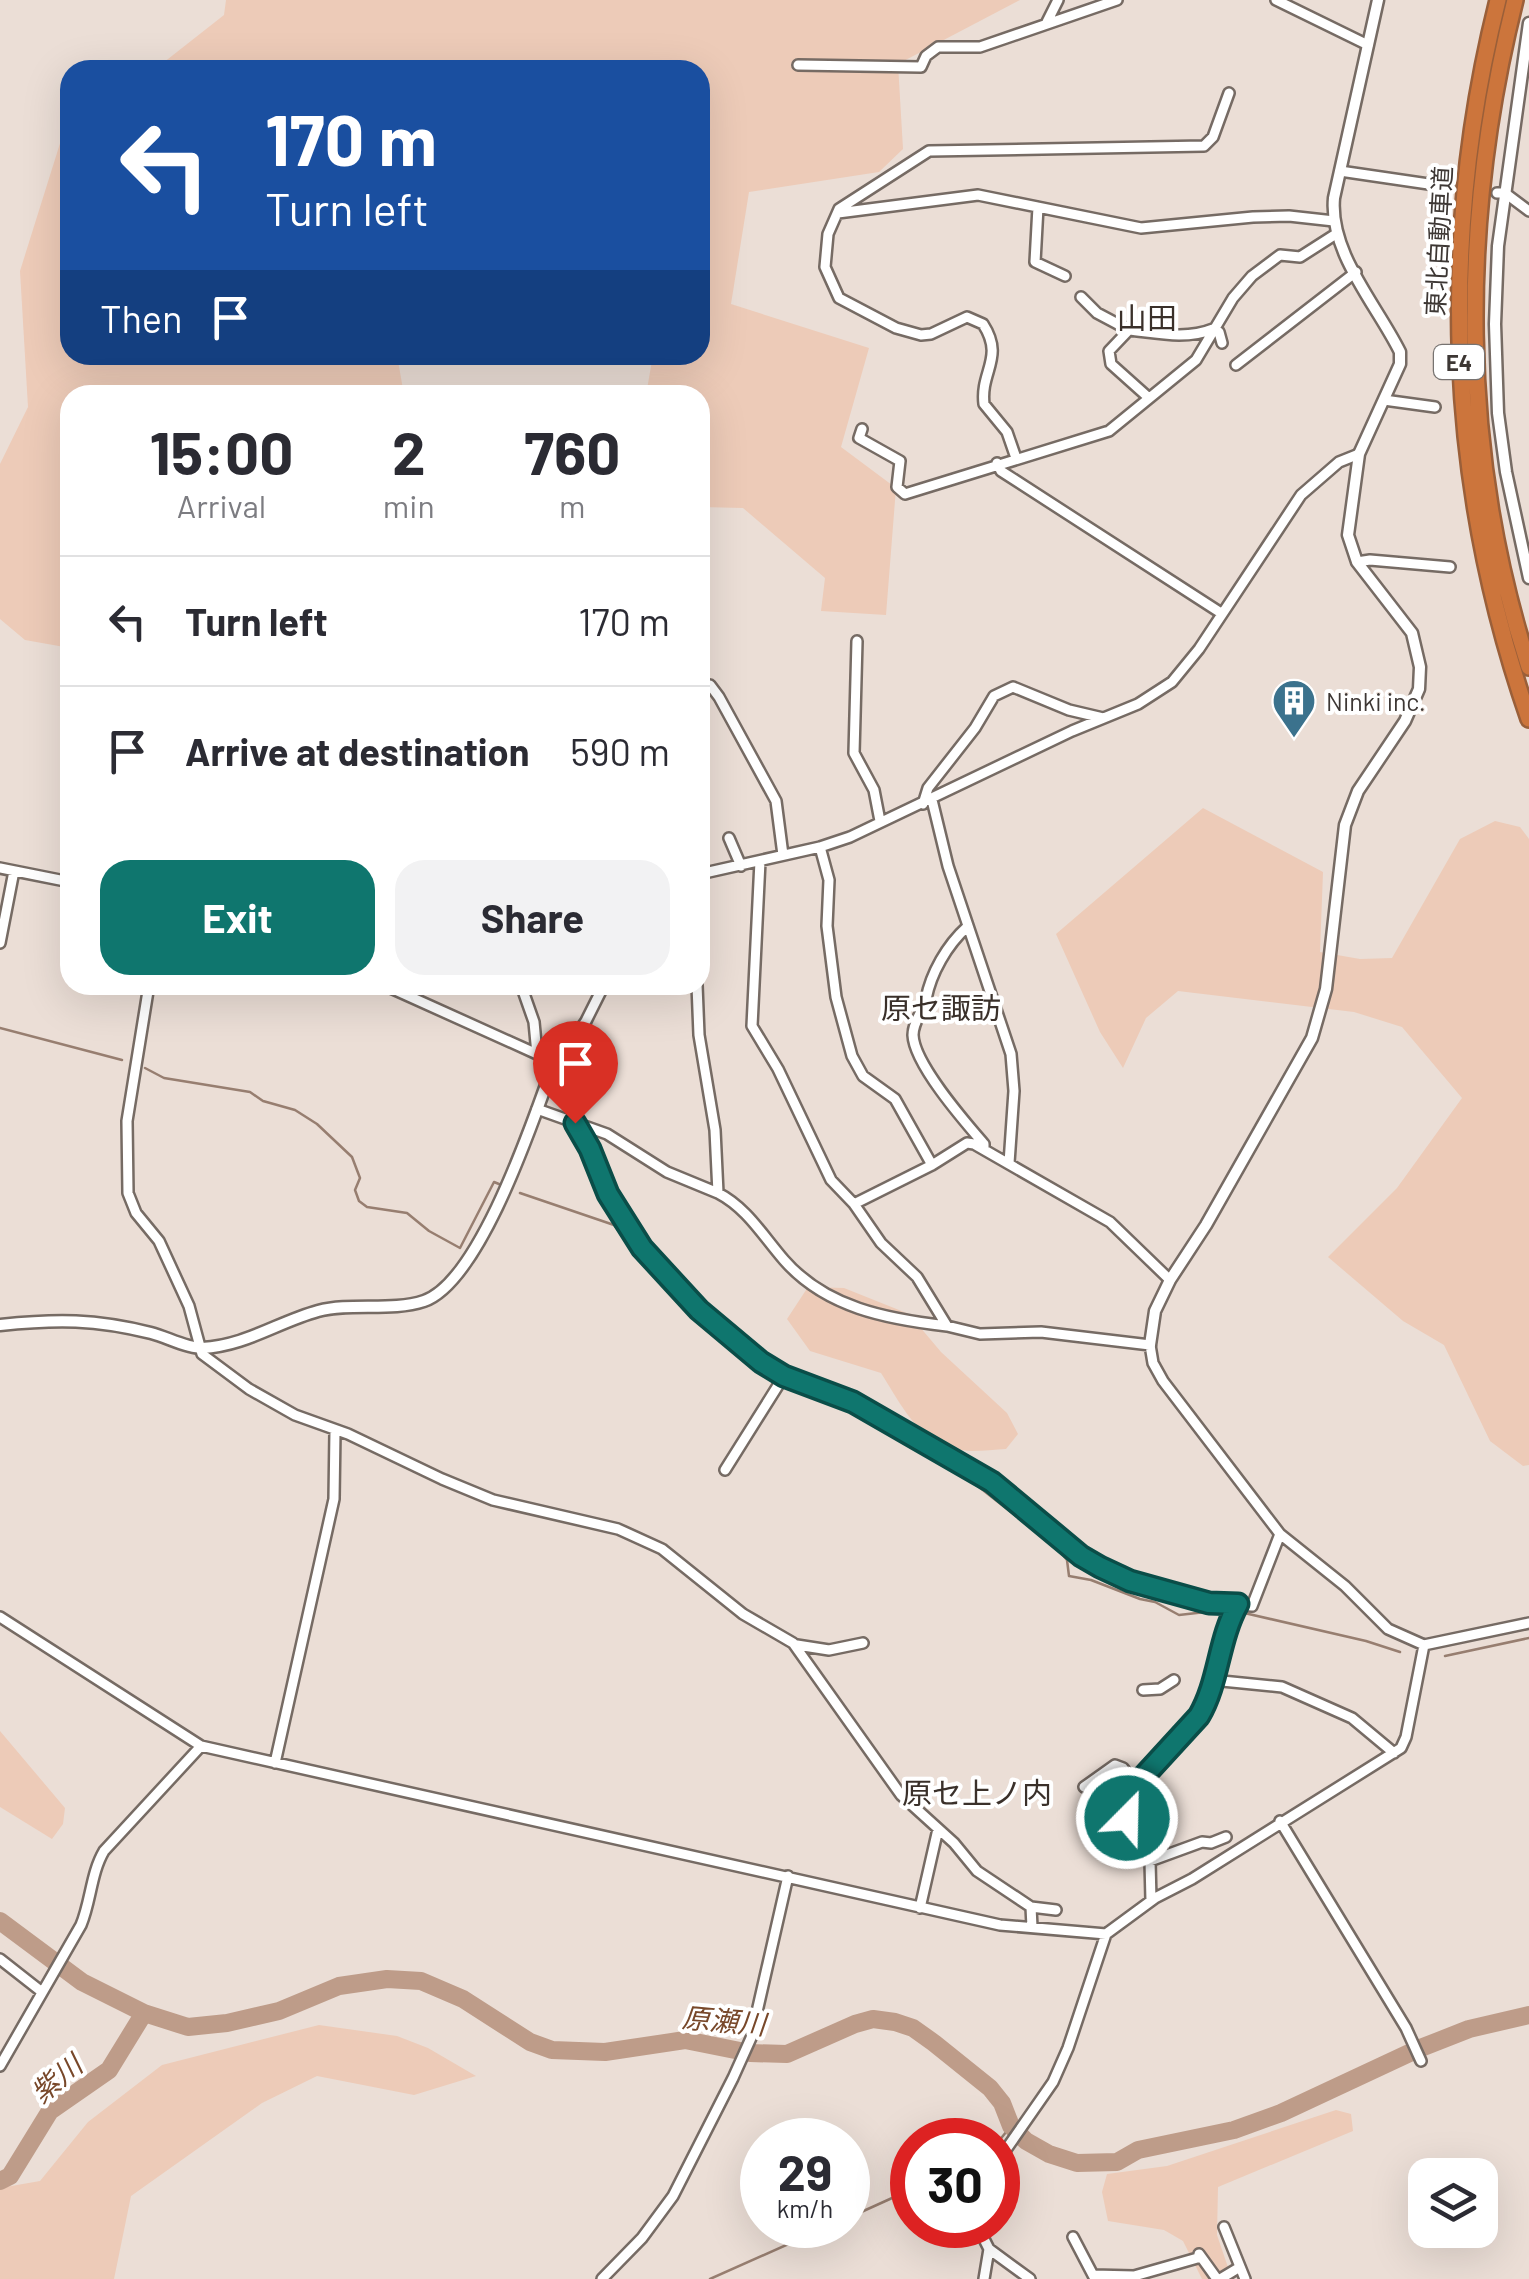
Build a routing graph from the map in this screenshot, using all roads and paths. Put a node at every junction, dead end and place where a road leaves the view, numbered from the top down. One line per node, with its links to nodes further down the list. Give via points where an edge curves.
1 (1058, 0): 7 (street)
2 (1117, 0): 7 (street)
3 (1276, 0): 9 (street)
4 (1378, 0): 9 (street)
5 (1498, 0): 43 (highway, 東北自動車道 / E4, via 1467,160 1458,344 1480,541)
6 (1514, 0): 40 (highway, 東北自動車道 / E4, via 1483,163 1474,344 1486,477)
7 (1047, 22): 10 (street, via 980,47 938,47 920,67)
8 (1529, 23): 14 (street)
9 (1368, 45): 12 (street)
10 (798, 65)
11 (1229, 93): 17 (street, via 1204,146 929,150)
12 (1340, 171): 13 (street); 18 (street)
13 (1449, 187)
14 (1501, 193): 16 (street); 37 (street, via 1498,413)
15 (1038, 207): 17 (street, via 968,195); 18 (street, via 1140,228 1289,216); 20 (street, via 1035,262)
16 (1529, 211)
17 (838, 212): 33 (street, via 825,267 833,292 846,305 921,335 967,317 983,324 994,351 984,404 1007,432)
18 (1335, 228): 19 (street); 22 (street, via 1300,257 1280,256 1252,276)
19 (1356, 272): 27 (street); 29 (street, via 1400,352)
20 (1065, 276)
21 (1081, 298): 23 (street)
22 (1213, 329): 24 (street); 26 (street); 28 (street, via 1196,360)
23 (1128, 330): 24 (street); 28 (street, via 1108,356)
24 (1180, 335): 25 (street)
25 (1162, 343)
26 (1222, 343)
27 (1236, 365)
28 (1149, 398): 33 (street, via 1108,431)
29 (1384, 400): 30 (street); 32 (street)
30 (1435, 407)
31 (862, 429): 34 (street, via 859,438 900,462 897,487 905,494)
32 (1359, 454): 35 (street, via 1348,535); 38 (street, via 1339,462 1301,495)
33 (1016, 458): 34 (street)
34 (997, 464): 38 (street)
35 (1357, 562): 36 (street); 71 (street, via 1412,634 1418,690 1345,826 1326,989 1312,1038)
36 (1450, 567)
37 (1529, 578)
38 (1221, 613): 42 (street, via 1172,682)
39 (857, 641): 45 (street, via 854,753 874,790)
40 (1529, 667)
41 (710, 685): 48 (street, via 776,801)
42 (1103, 718): 44 (street); 44 (street, via 1006,688 928,788)
43 (1529, 719)
44 (928, 802): 45 (street); 55 (street)
45 (880, 821): 47 (street)
46 (729, 838): 50 (street)
47 (820, 847): 48 (street); 68 (street, via 828,880 830,964 852,1056 863,1076 895,1099)
48 (783, 855): 49 (street)
49 (760, 861): 50 (street); 70 (street, via 752,1026 824,1168)
50 (741, 866): 53 (street)
51 (0, 868): 52 (street)
52 (14, 871): 54 (street); 56 (street)
53 (710, 872)
54 (60, 880)
55 (968, 927): 66 (street, via 927,984 913,1034 926,1067); 67 (street, via 1011,1054)
56 (0, 943)
57 (146, 995): 75 (street, via 126,1121 128,1193 189,1306)
58 (406, 995): 62 (street)
59 (525, 995): 62 (street)
60 (599, 995): 63 (street)
61 (697, 995): 69 (street)
62 (538, 1054): 63 (street)
63 (551, 1071): 64 (street)
64 (537, 1109): 65 (street); 75 (street, via 500,1200 460,1271 435,1296 342,1306 240,1342)
65 (575, 1123): 69 (street); 76 (street, via 642,1248)
66 (984, 1148): 67 (street); 68 (street, via 966,1143)
67 (1009, 1163): 71 (street, via 1120,1229)
68 (932, 1164): 70 (street)
69 (718, 1193): 73 (street, via 822,1294 876,1315)
70 (854, 1204): 73 (street, via 917,1277)
71 (1170, 1280): 74 (street, via 1155,1311)
72 (0, 1324): 75 (street, via 78,1320)
73 (948, 1326): 74 (street, via 980,1334 1041,1332)
74 (1150, 1344): 79 (street, via 1163,1381)
75 (198, 1348): 77 (street, via 249,1389)
76 (782, 1381): 78 (street); 80 (street, via 853,1402 992,1482 1100,1567 1209,1603)
77 (335, 1431): 84 (street, via 493,1500 648,1540 742,1614); 91 (street, via 334,1499)
78 (725, 1470)
79 (1280, 1534): 80 (street, via 1252,1606); 85 (street, via 1388,1629)
80 (1238, 1604): 87 (street)
81 (0, 1616): 89 (street)
82 (1529, 1622): 85 (street)
83 (863, 1643): 84 (street, via 829,1650)
84 (794, 1645): 95 (street, via 901,1795)
85 (1424, 1645): 90 (street, via 1406,1738)
86 (1174, 1680): 88 (street)
87 (1212, 1680): 90 (street, via 1282,1687 1352,1718); 92 (street, via 1199,1716)
88 (1143, 1690)
89 (201, 1746): 91 (street); 108 (street, via 104,1851 87,1910)
90 (1394, 1753): 94 (street)
91 (275, 1762): 100 (street)
92 (1136, 1785): 93 (street, via 1115,1765); 99 (street, via 1127,1818 1134,1845)
93 (1084, 1787)
94 (1280, 1821): 98 (street); 109 (street)
95 (938, 1829): 102 (street, via 977,1871); 103 (street)
96 (1226, 1837): 97 (street)
97 (1211, 1843): 98 (street); 99 (street)
98 (1219, 1860): 101 (street)
99 (1150, 1862): 101 (street)
100 (788, 1876): 103 (street); 117 (street, via 751,2038 733,2078 673,2196)
101 (1151, 1900): 106 (street)
102 (1030, 1907): 104 (street); 105 (street)
103 (920, 1908): 105 (street)
104 (1056, 1910)
105 (1032, 1927): 106 (street)
106 (1106, 1934): 111 (street, via 1068,2048)
107 (0, 1960): 108 (street)
108 (43, 1990): 110 (street)
109 (1420, 2061)
110 (0, 2066)
111 (1020, 2129)
112 (1224, 2227): 115 (street)
113 (1073, 2237): 116 (street)
114 (989, 2249): 118 (street); 119 (street)
115 (1240, 2267): 120 (street); 121 (street)
116 (1094, 2277): 120 (street, via 1134,2276 1200,2256)
117 (602, 2279)
118 (984, 2279)
119 (1030, 2279)
120 (1218, 2279)
121 (1245, 2279)

